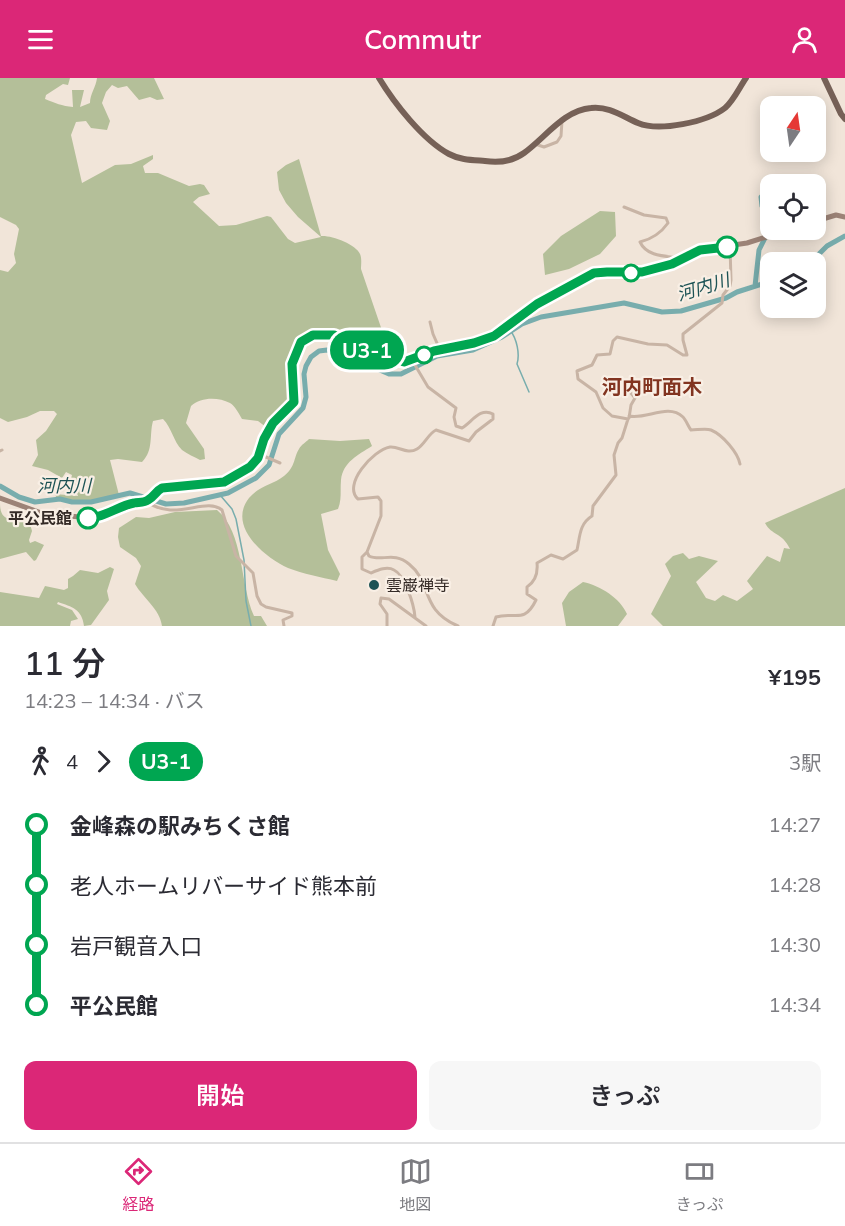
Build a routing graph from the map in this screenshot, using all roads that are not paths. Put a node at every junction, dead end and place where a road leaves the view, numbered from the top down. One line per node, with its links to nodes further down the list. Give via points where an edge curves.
1 (379, 78): 6 (main road, via 405,115 448,154 461,159 504,161 518,157)
2 (746, 78): 5 (main road, via 722,110 674,125 652,127 595,107)
3 (824, 78): 4 (main road)
4 (845, 119)
5 (562, 121): 6 (main road); 6 (street, via 557,142 544,147)
6 (535, 144)
7 (624, 207): 12 (street, via 666,218 668,223 659,234 640,242 656,255)
8 (845, 216): 9 (main road)
9 (826, 218)
10 (760, 238): 11 (main road)
11 (730, 246): 12 (main road, via 700,250); 17 (street, via 730,286 722,303 683,334 685,356 667,345 617,338 610,354 597,355 592,365 578,372 578,379 596,392 603,408 612,416)
12 (682, 258): 14 (main road, via 642,272 594,273 537,304 494,336)
13 (430, 322): 14 (street)
14 (440, 350): 15 (main road)
15 (413, 362): 18 (main road, via 397,361 334,335 306,338 292,364 294,402 273,423); 23 (street, via 428,387 456,408 454,422 459,428 481,412 491,412 494,417 469,441 436,430 417,449 409,452 388,447 368,460 353,489 358,499 378,497 381,501 381,516)
16 (630, 392): 17 (street, via 634,398)
17 (629, 418): 20 (street, via 662,411 679,414 691,430 709,429 717,434 739,456); 29 (street, via 615,450 616,475 582,526 577,550 563,559 551,555 538,562 533,584 527,587 527,594 536,600 534,604 519,617 496,617)
18 (260, 454): 19 (street); 22 (main road, via 255,464 224,482 162,488)
19 (280, 463)
20 (740, 464)
21 (0, 498): 22 (main road, via 44,514 93,518)
22 (148, 500): 25 (street, via 156,509 165,511 213,505 222,510 236,556 253,573 261,604 292,613 284,620)
23 (368, 552): 24 (street, via 362,557 362,568 371,573 394,569 401,576); 28 (street, via 373,558 393,556 408,562 433,608)
24 (416, 617): 26 (street, via 381,598); 27 (street)
25 (284, 626)
26 (387, 626)
27 (426, 626)
28 (458, 626)
29 (493, 626)

